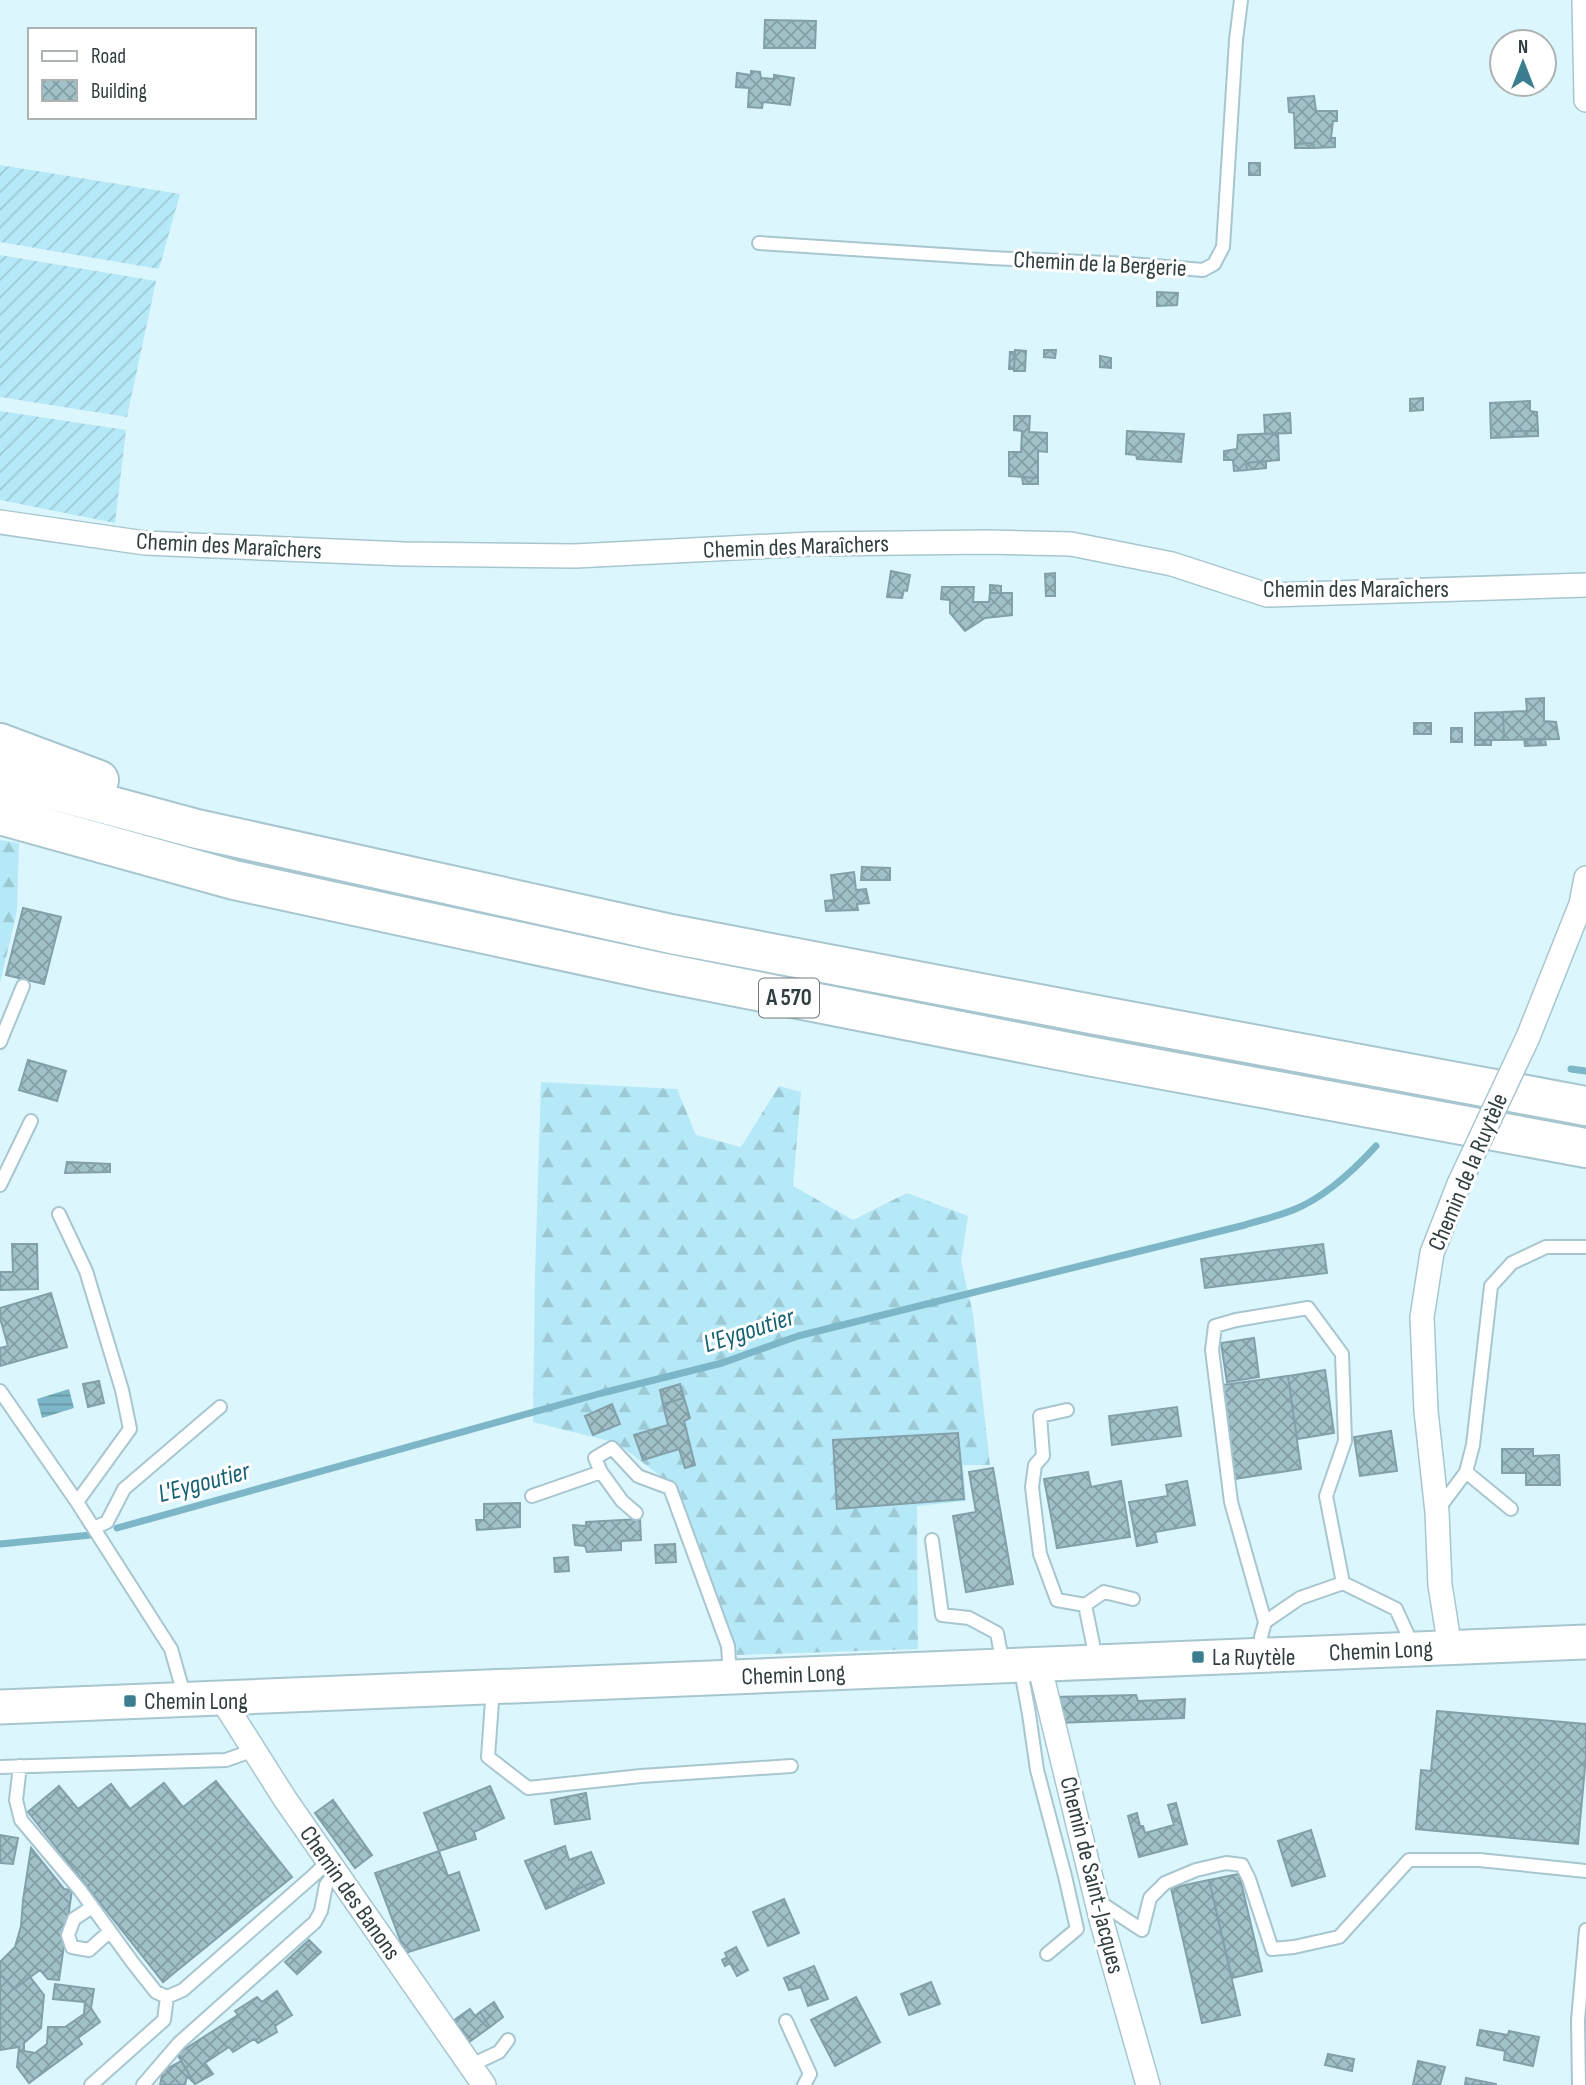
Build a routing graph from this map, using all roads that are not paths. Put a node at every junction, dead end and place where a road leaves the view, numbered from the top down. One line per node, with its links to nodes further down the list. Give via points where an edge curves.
1 (1241, 0): 4 (lane, Chemin de la Bergerie, via 1223,247 1214,264 1203,271)
2 (1584, 0): 3 (street)
3 (1586, 100)
4 (759, 243)
5 (0, 522): 6 (street, Chemin des Maraîchers, via 145,543 404,554 575,556 811,544 1071,544 1172,564 1267,595)
6 (1586, 584)
7 (0, 743): 10 (highway, via 123,789)
8 (0, 776): 10 (highway, A 570, via 197,829)
9 (0, 815): 16 (highway, A 570, via 234,880 660,972)
10 (405, 876): 14 (highway, A 570, via 671,934)
11 (1586, 878): 28 (street, Chemin de la Ruytèle, bridge, via 1581,904 1528,1037 1432,1253 1422,1317)
12 (23, 985): 13 (lane)
13 (0, 1042)
14 (1586, 1106)
15 (32, 1121): 17 (lane)
16 (1586, 1148)
17 (0, 1185)
18 (59, 1214): 26 (lane, via 86,1271 130,1429)
19 (1586, 1247): 24 (lane, via 1546,1247 1512,1262 1491,1286)
20 (0, 1391): 26 (lane)
21 (219, 1407): 30 (lane, via 124,1489 107,1522)
22 (1067, 1410): 34 (lane, via 1040,1416 1043,1456 1035,1465 1032,1487 1040,1554 1057,1600)
23 (601, 1472): 25 (lane); 29 (lane); 42 (lane, via 595,1458 612,1448 638,1476 670,1488 728,1646)
24 (1466, 1472): 27 (lane); 28 (lane)
25 (532, 1496)
26 (77, 1502): 30 (lane)
27 (1511, 1509)
28 (1437, 1512): 37 (street, Chemin de la Ruytèle, via 1440,1585)
29 (636, 1513)
30 (94, 1528): 45 (lane, via 171,1649)
31 (932, 1540): 41 (lane, via 942,1615 969,1618 997,1633)
32 (1343, 1583): 35 (lane, via 1300,1598); 35 (lane, via 1326,1496 1345,1441 1342,1354 1308,1308 1215,1326 1212,1350 1231,1502); 38 (lane, via 1396,1609 1407,1633)
33 (1133, 1599): 34 (lane, via 1104,1592)
34 (1085, 1605): 40 (lane)
35 (1265, 1622): 39 (lane)
36 (1586, 1642): 37 (main road, Chemin Long)
37 (1450, 1648): 38 (main road, Chemin Long)
38 (1408, 1649): 39 (main road, Chemin Long)
39 (1261, 1655): 40 (main road, Chemin Long)
40 (1093, 1662): 41 (main road, Chemin Long)
41 (1021, 1665): 42 (main road, Chemin Long); 53 (street, Chemin de Saint-Jacques); 57 (lane, via 1037,1770 1077,1930)
42 (730, 1677): 43 (main road, Chemin Long)
43 (493, 1687): 44 (main road, Chemin Long); 49 (lane, via 488,1757 528,1788)
44 (221, 1698): 45 (main road, Chemin Long); 47 (street, Chemin des Banons)
45 (185, 1699): 46 (main road, Chemin Long)
46 (0, 1707)
47 (254, 1750): 48 (lane, via 226,1760); 51 (street, Chemin des Banons)
48 (20, 1766): 50 (lane); 54 (lane, via 16,1800 21,1820)
49 (791, 1766)
50 (0, 1767)
51 (332, 1866): 58 (lane, via 314,1875 184,1990); 61 (street, Chemin des Banons); 63 (lane, via 316,1922 179,2043)
52 (1586, 1871): 53 (lane, via 1479,1860 1409,1860 1339,1937 1293,1948 1272,1949 1242,1865 1226,1863 1165,1882 1150,1898 1142,1930)
53 (1097, 1901): 66 (street, Chemin de Saint-Jacques)
54 (92, 1907): 56 (lane); 56 (lane, via 74,1919 68,1936 72,1948 89,1950)
55 (1586, 1930): 67 (lane, via 1578,2020)
56 (109, 1932): 58 (lane, via 156,1992)
57 (1047, 1954)
58 (167, 1997): 62 (lane, via 164,2020)
59 (786, 2021): 65 (lane, via 810,2074)
60 (508, 2040): 61 (lane, via 499,2052)
61 (469, 2066): 64 (street, Chemin des Banons)
62 (91, 2085)
63 (143, 2085)
64 (484, 2085)
65 (804, 2085)
66 (1148, 2085)
67 (1579, 2085)

